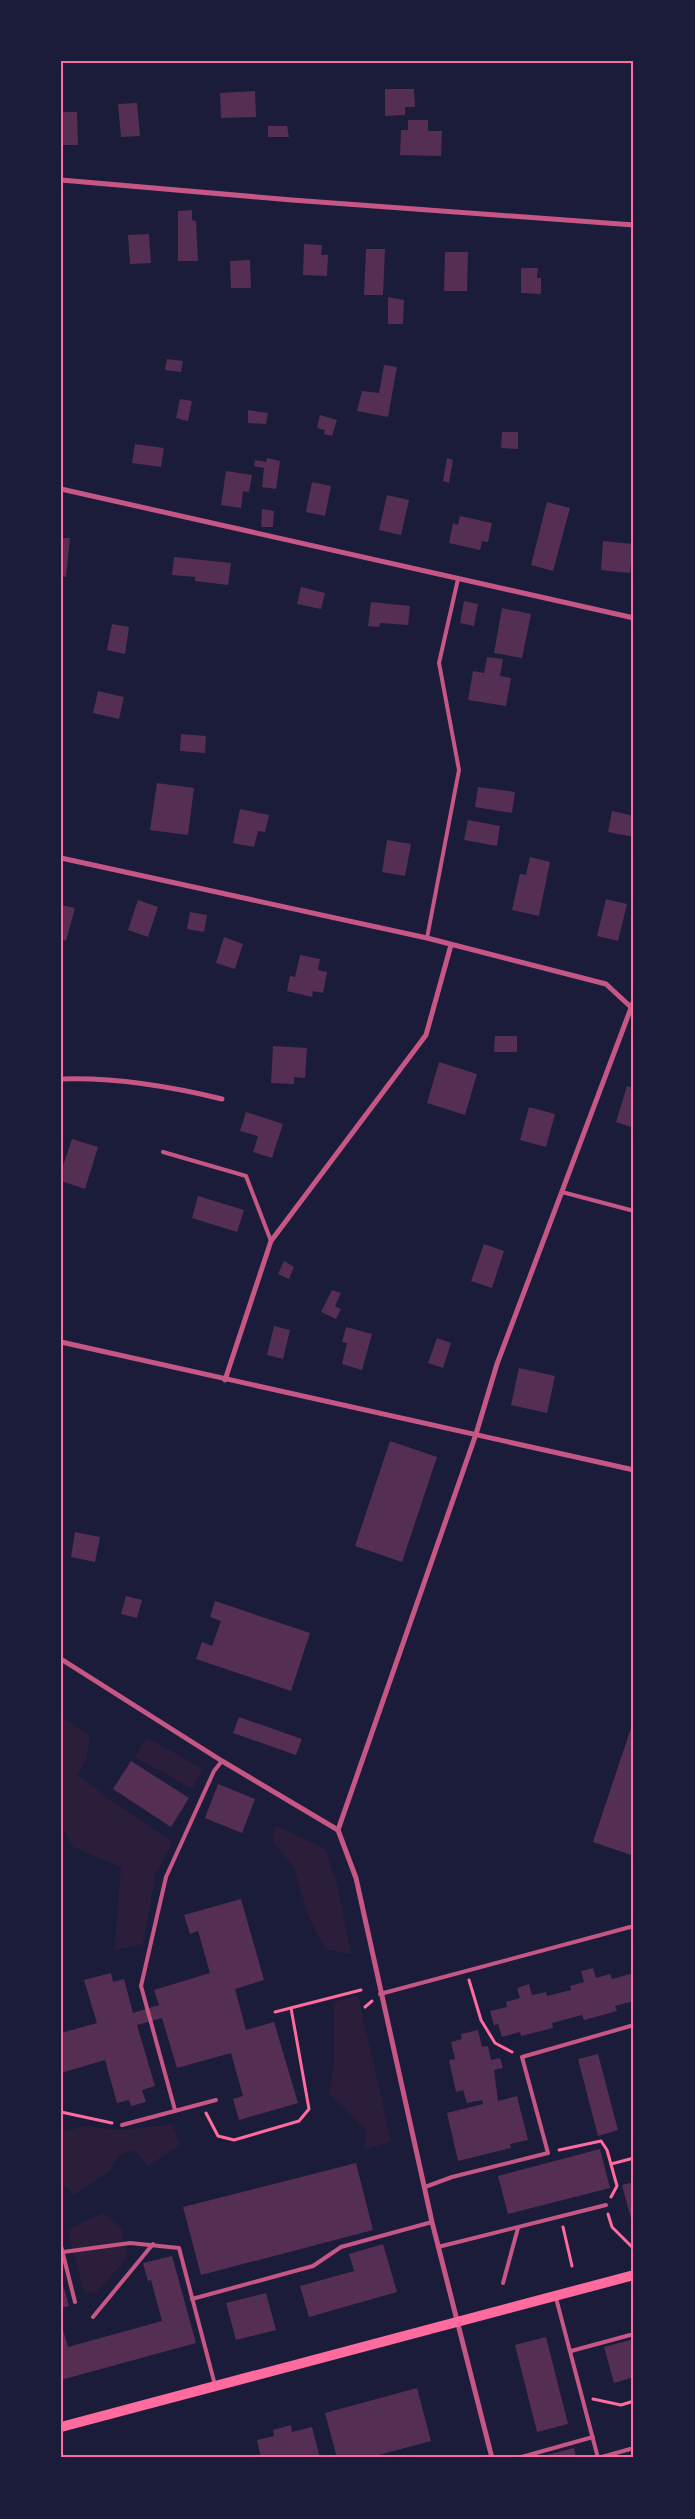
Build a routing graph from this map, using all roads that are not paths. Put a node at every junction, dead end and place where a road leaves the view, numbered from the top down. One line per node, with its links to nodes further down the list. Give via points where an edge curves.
1 (61, 180): 2 (street)
2 (634, 225)
3 (61, 490): 4 (street)
4 (458, 579): 5 (street); 7 (lane, via 439,663 459,770)
5 (634, 618)
6 (61, 858): 7 (street)
7 (427, 938): 8 (street)
8 (451, 944): 10 (street, via 606,984); 16 (street, via 426,1035)
9 (634, 1000): 10 (street)
10 (632, 1009): 14 (street)
11 (61, 1079): 12 (street, via 92,1078 176,1087)
12 (222, 1099)
13 (163, 1152): 16 (lane, via 246,1176)
14 (562, 1192): 15 (lane); 19 (street, via 497,1364)
15 (634, 1211)
16 (271, 1242): 18 (street)
17 (61, 1342): 18 (street)
18 (225, 1380): 19 (street)
19 (476, 1434): 20 (street); 23 (street)
20 (634, 1470)
21 (61, 1659): 22 (street)
22 (222, 1761): 23 (street); 28 (lane, via 214,1770 166,1877 141,1986)
23 (338, 1830): 25 (street, via 356,1878)
24 (634, 1926): 25 (lane)
25 (380, 1994): 30 (street)
26 (634, 2025): 30 (lane, via 522,2057 548,2153)
27 (216, 2100): 28 (lane)
28 (175, 2110): 29 (lane)
29 (122, 2125)
30 (425, 2187): 32 (street)
31 (606, 2205): 33 (lane)
32 (432, 2222): 36 (street); 41 (lane, via 341,2247 312,2266)
33 (518, 2228): 36 (lane); 39 (lane)
34 (153, 2244): 37 (lane, via 130,2243); 41 (lane, via 179,2248); 43 (lane)
35 (61, 2246): 37 (lane)
36 (438, 2247): 44 (street)
37 (63, 2252): 42 (lane)
38 (634, 2275): 40 (main road)
39 (503, 2283)
40 (555, 2296): 44 (main road); 46 (lane)
41 (192, 2299): 47 (lane)
42 (75, 2302)
43 (93, 2317)
44 (457, 2322): 47 (main road); 51 (street)
45 (634, 2334): 46 (lane)
46 (571, 2351): 49 (lane)
47 (216, 2387): 48 (main road)
48 (61, 2427)
49 (593, 2437): 52 (lane); 53 (lane)
50 (634, 2448): 53 (lane)
51 (492, 2458)
52 (518, 2458)
53 (598, 2458)

